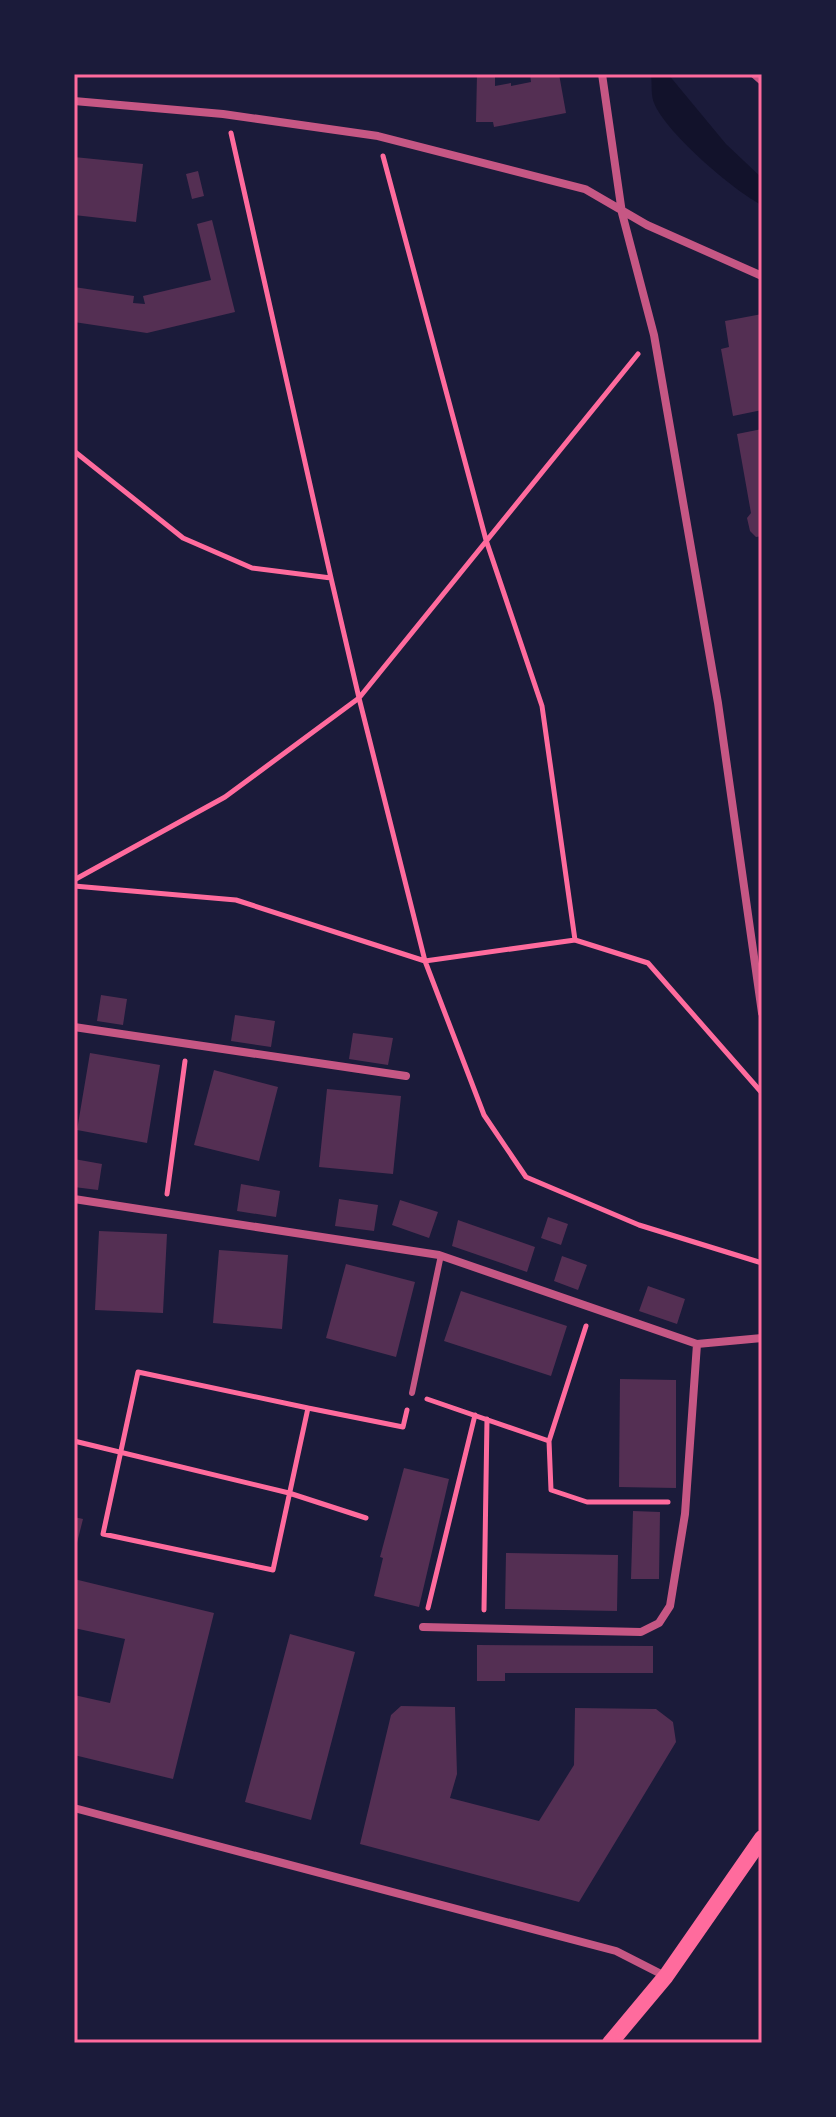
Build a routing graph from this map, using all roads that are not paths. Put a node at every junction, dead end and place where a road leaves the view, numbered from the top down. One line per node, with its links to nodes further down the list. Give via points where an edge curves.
1 (602, 74): 5 (street)
2 (754, 74): 3 (street)
3 (762, 81)
4 (74, 101): 5 (street, via 223,114 378,136 585,189)
5 (622, 213): 6 (street); 7 (street, via 654,335)
6 (762, 276)
7 (759, 954): 8 (street)
8 (762, 1013)
9 (74, 1027): 10 (street)
10 (406, 1076)
11 (74, 1199): 12 (street)
12 (440, 1255): 14 (street); 15 (lane)
13 (762, 1338): 14 (street)
14 (697, 1344): 16 (street, via 686,1502 670,1606 659,1623 641,1632)
15 (412, 1393)
16 (423, 1627)
17 (74, 1808): 19 (street, via 616,1951)
18 (762, 1838): 19 (main road)
19 (666, 1976): 20 (main road)
20 (610, 2043)

